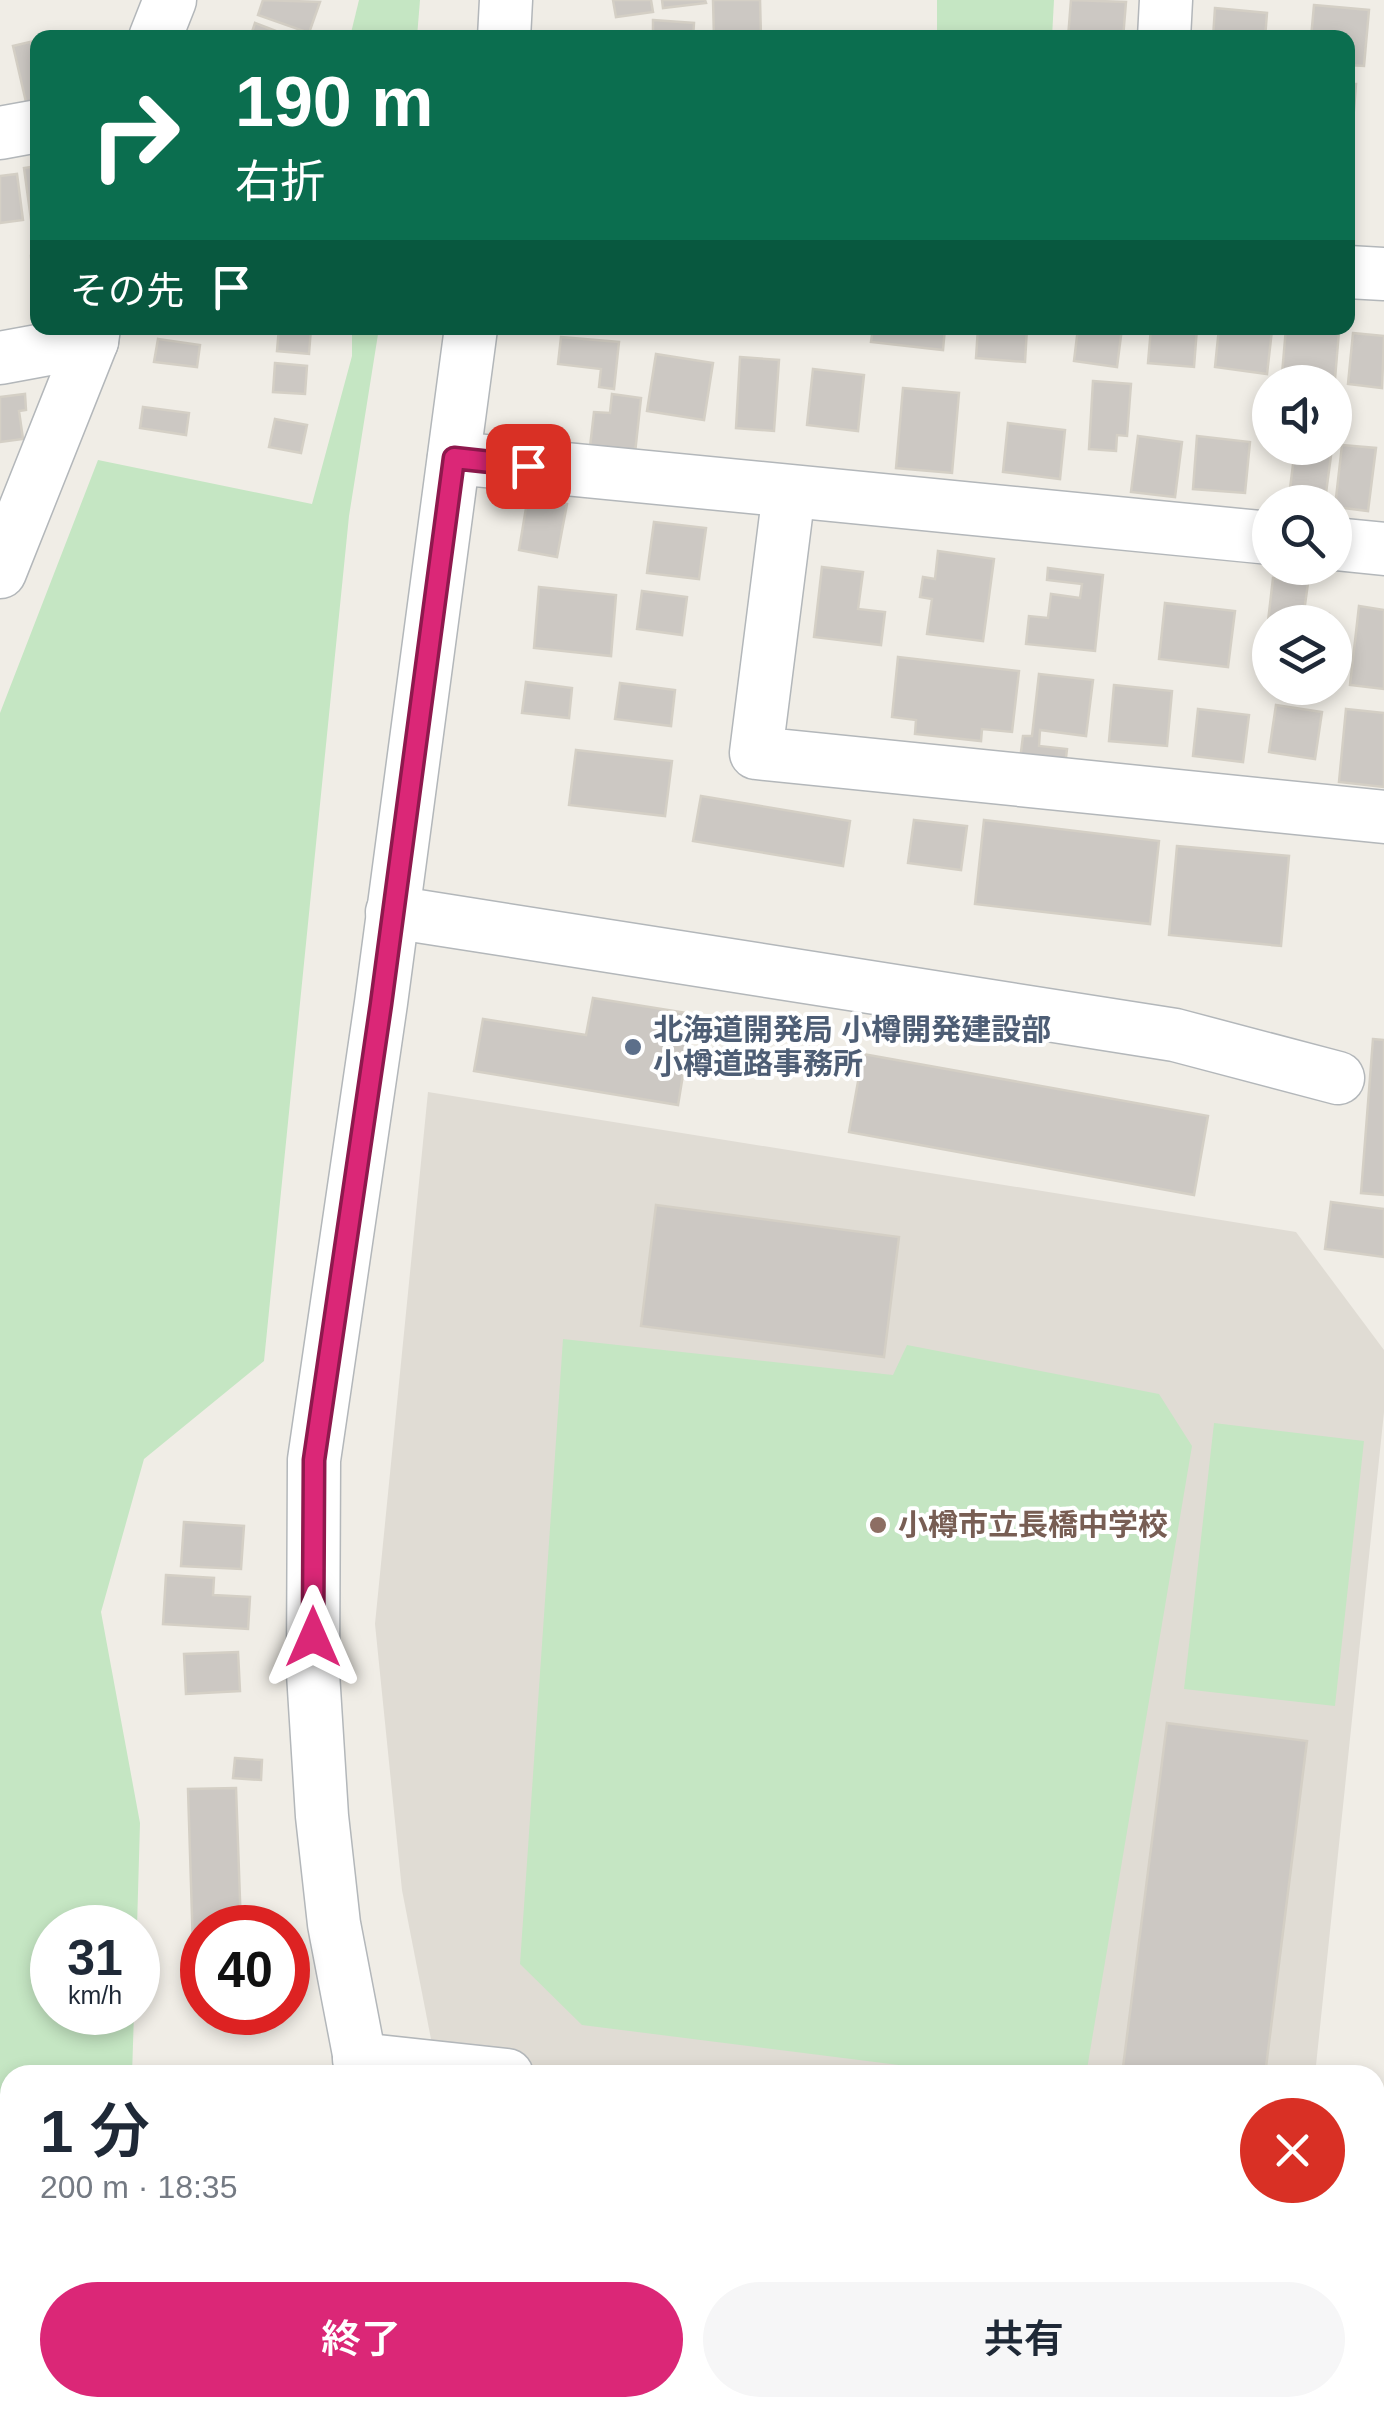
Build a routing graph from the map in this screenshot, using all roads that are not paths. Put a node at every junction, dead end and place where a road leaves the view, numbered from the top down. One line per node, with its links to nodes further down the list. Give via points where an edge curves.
1 (170, 0): 4 (street)
2 (506, 0): 5 (street)
3 (1166, 0): 6 (street)
4 (158, 30)
5 (504, 30)
6 (1164, 30)
7 (30, 127): 8 (street)
8 (0, 133)
9 (1355, 272): 10 (street)
10 (1384, 274)
11 (89, 335): 14 (street)
12 (93, 335): 20 (street)
13 (471, 335): 15 (street)
14 (0, 358)
15 (454, 458): 16 (street); 22 (street)
16 (789, 492): 17 (street); 21 (street, via 756,753)
17 (1252, 536)
18 (1352, 545): 19 (street)
19 (1384, 548)
20 (0, 572)
21 (1384, 817)
22 (392, 912): 23 (street, via 1175,1035); 24 (street, via 314,1460 313,1673 322,1816)
23 (1338, 1078)
24 (361, 2065)

